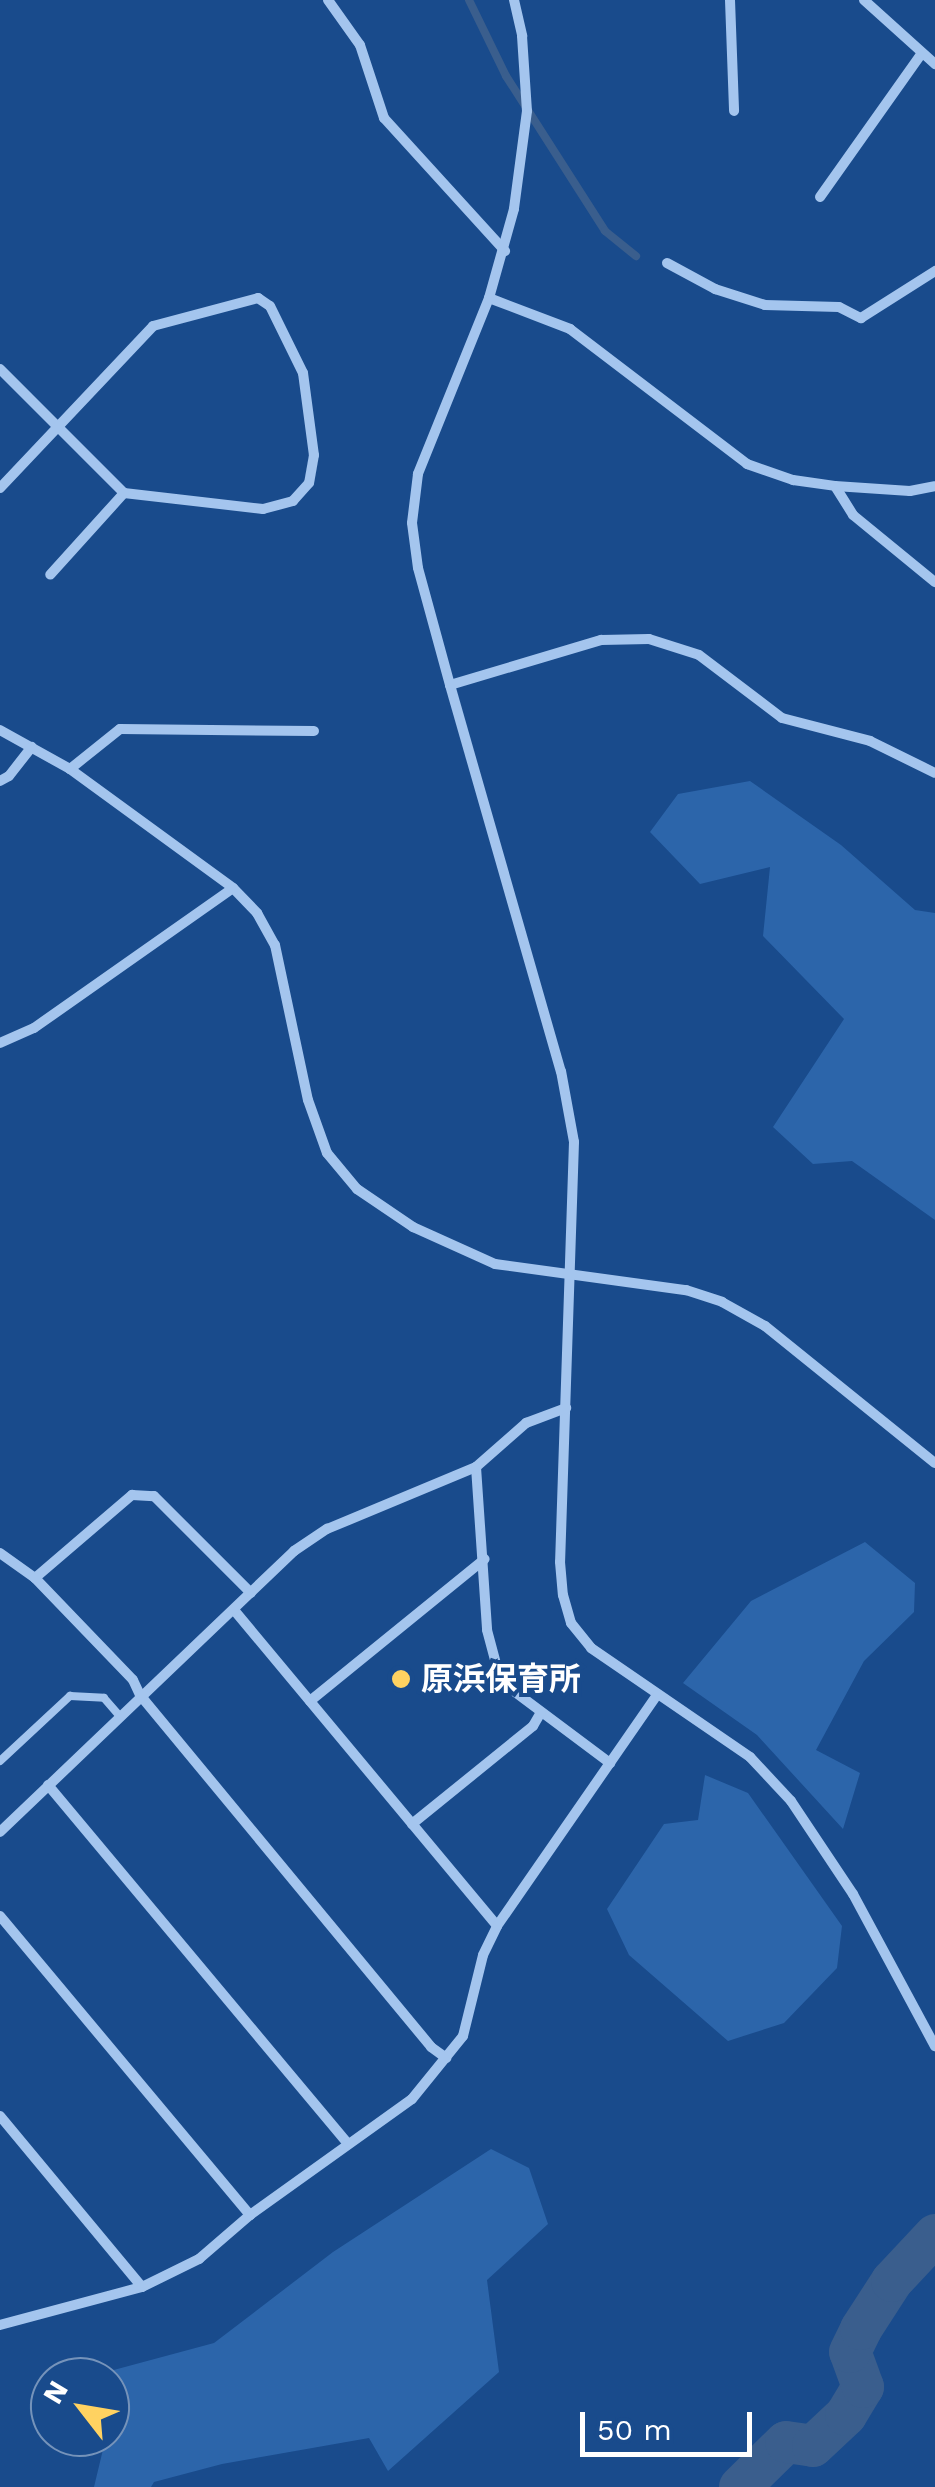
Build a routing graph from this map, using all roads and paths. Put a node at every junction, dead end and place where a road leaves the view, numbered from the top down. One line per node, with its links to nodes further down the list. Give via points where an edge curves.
1 (328, 0): 9 (street, via 360,45 384,118)
2 (514, 0): 9 (street, via 527,111)
3 (730, 0): 7 (street)
4 (864, 0): 5 (street)
5 (922, 53): 6 (street); 8 (street)
6 (935, 64)
7 (734, 111)
8 (820, 198)
9 (505, 251): 12 (street)
10 (667, 263): 11 (street, via 765,305 838,307 861,318)
11 (935, 271)
12 (489, 298): 15 (street, via 570,329 747,464); 21 (street, via 418,474 412,523)
13 (0, 369): 14 (street)
14 (58, 426): 17 (street); 18 (street); 18 (street, via 153,326 258,298 270,306 303,373 314,455 310,484 293,501 263,510)
15 (835, 486): 16 (street); 20 (street, via 853,515)
16 (935, 486)
17 (0, 488)
18 (124, 493): 19 (street)
19 (50, 575)
20 (935, 582)
21 (450, 685): 26 (street, via 601,640 649,639 699,656 782,718 870,741); 30 (street, via 561,1071 574,1142)
22 (0, 730): 24 (street)
23 (314, 731): 25 (street, via 120,729)
24 (32, 747): 25 (street); 27 (street)
25 (70, 769): 28 (street)
26 (935, 773)
27 (0, 780)
28 (233, 888): 29 (street, via 34,1028); 30 (street, via 258,913 275,945 308,1100 327,1153 357,1189 413,1226 495,1264)
29 (0, 1044)
30 (572, 1277): 31 (street); 32 (street, via 686,1290 722,1302 765,1326)
31 (566, 1408): 33 (street, via 526,1422); 40 (street, via 560,1562 571,1623 591,1648)
32 (935, 1463)
33 (476, 1467): 35 (street); 37 (street, via 327,1529)
34 (0, 1552): 36 (street)
35 (485, 1559): 41 (street); 42 (street, via 487,1630 497,1668 514,1692)
36 (34, 1578): 37 (street, via 132,1495 154,1496); 39 (street)
37 (251, 1593): 38 (street)
38 (234, 1610): 39 (street); 41 (street)
39 (140, 1694): 43 (street); 52 (street)
40 (657, 1695): 45 (street); 51 (street, via 750,1757 791,1800 852,1894)
41 (310, 1701): 47 (street)
42 (542, 1712): 45 (street); 47 (street, via 534,1726)
43 (119, 1716): 44 (lane, via 104,1698 70,1696); 46 (street)
44 (0, 1762)
45 (610, 1763): 50 (street)
46 (48, 1784): 48 (street); 54 (street)
47 (412, 1824): 50 (street)
48 (0, 1832)
49 (0, 1916): 55 (street)
50 (497, 1926): 52 (street, via 463,2036)
51 (935, 2046)
52 (446, 2058): 54 (street, via 412,2099)
53 (0, 2116): 56 (street)
54 (348, 2144): 55 (street)
55 (250, 2215): 56 (street, via 199,2259)
56 (142, 2287): 58 (street)
57 (0, 2310): 58 (street)
58 (5, 2324)

